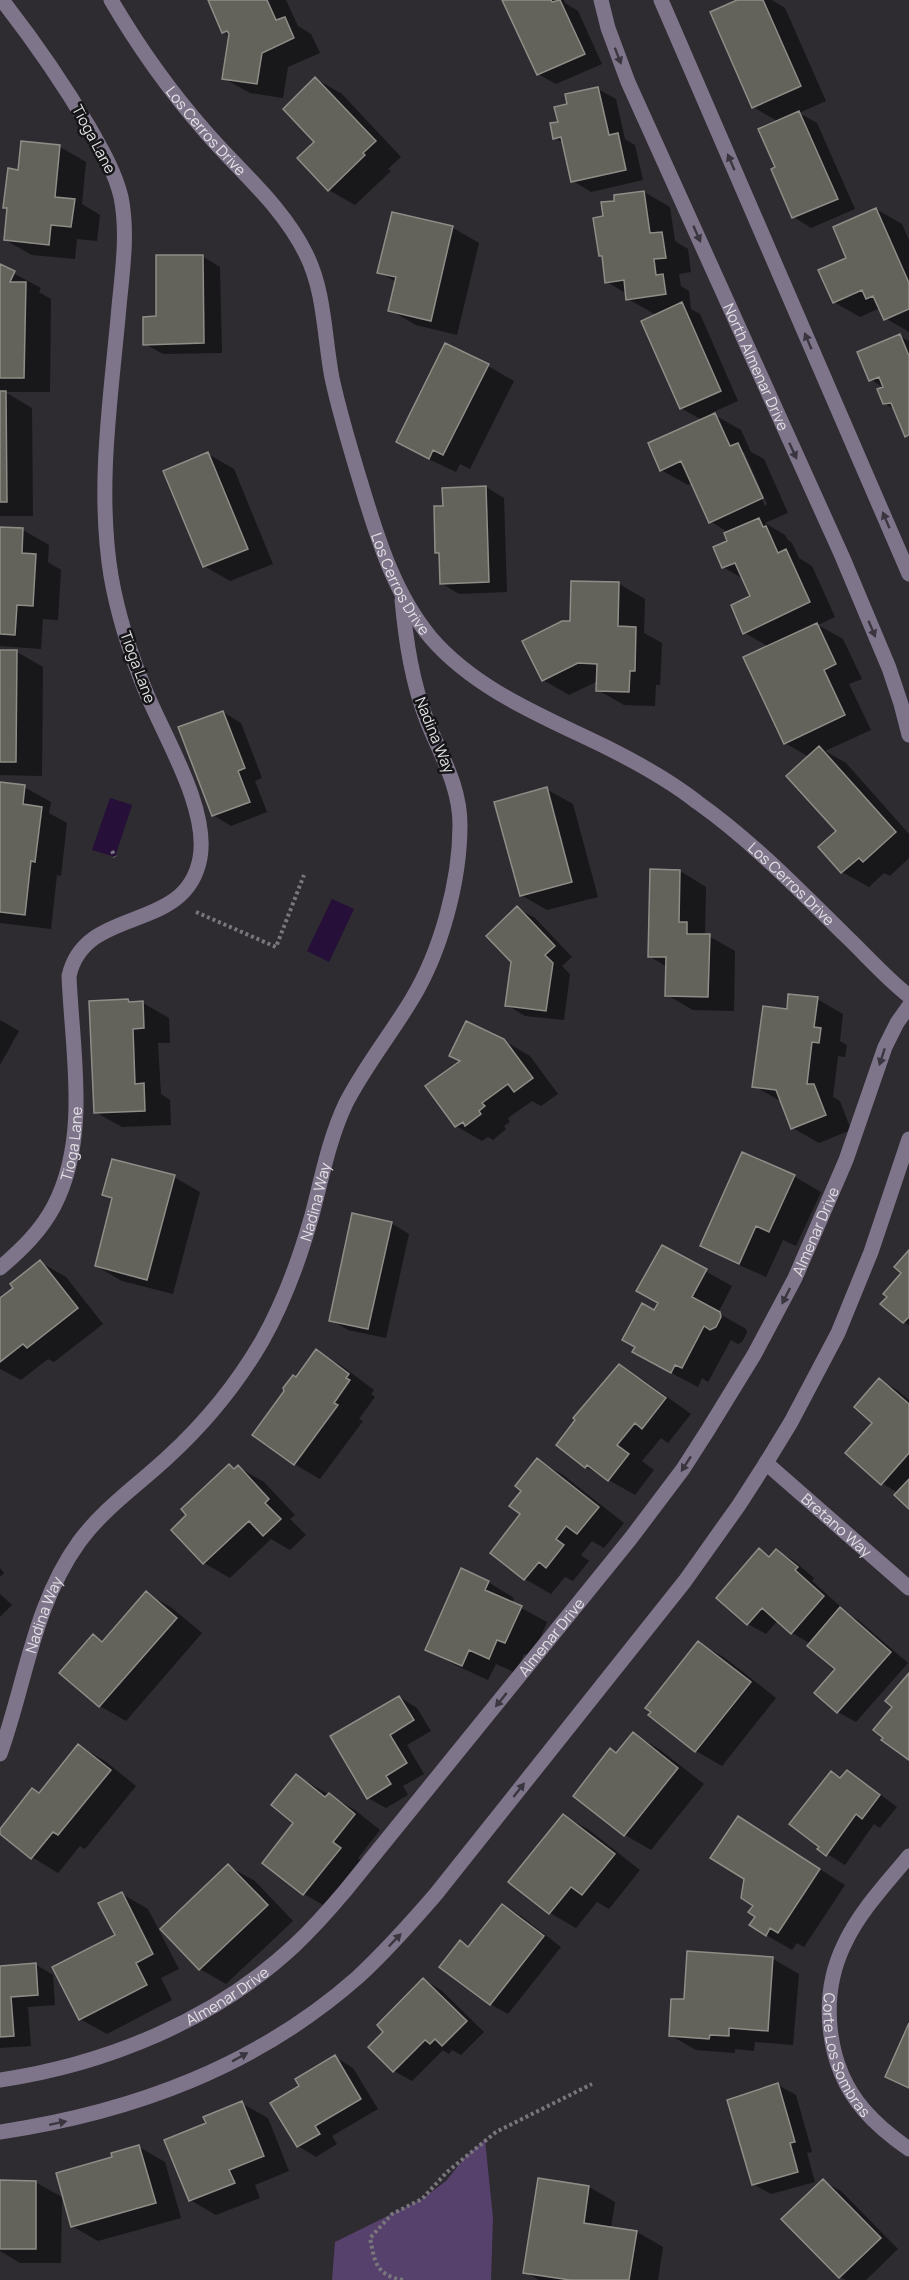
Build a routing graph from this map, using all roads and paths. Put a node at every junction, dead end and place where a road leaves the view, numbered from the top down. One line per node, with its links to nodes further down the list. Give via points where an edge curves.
1 (2, 0): 11 (street, Tioga Lane, via 74,102 106,155 121,197 124,244 104,506 111,577 126,638 200,824 200,860 194,877)
2 (111, 0): 6 (street, Los Cerros Drive, via 158,72 204,130 276,207 308,258 318,289 347,436 378,538)
3 (601, 0): 7 (street, North Almenar Drive, one-way to 7, via 628,82 889,668)
4 (661, 0): 5 (street, one-way to 4)
5 (909, 574)
6 (402, 594): 12 (street, Los Cerros Drive, via 432,639 472,676 520,705 640,764 720,819); 18 (street, Nadina Way, via 406,638 418,692 451,772 459,803 456,867 437,945 415,994 362,1075 339,1119 294,1270 262,1341 199,1424 98,1519 65,1562 36,1627)
7 (909, 735)
8 (112, 850): 9 (path)
9 (115, 857)
10 (304, 875): 11 (path, via 276,947)
11 (174, 903): 15 (street, Tioga Lane, via 104,932 84,947 71,965 75,1112 70,1162 45,1221)
12 (909, 996)
13 (909, 1006): 20 (street, Almenar Drive, one-way to 20, via 885,1047 846,1160 795,1278 708,1430 631,1538 345,1891 279,1959 170,2029 109,2054)
14 (909, 1139): 16 (street, via 872,1252 838,1333)
15 (0, 1268)
16 (766, 1463): 17 (street, Bretano Way); 22 (street, one-way to 16, via 102,2113 197,2079 284,2033 334,1997 436,1894 678,1590)
17 (909, 1588)
18 (0, 1754)
19 (909, 1856): 23 (street, Corte Los Sombras, via 864,1912 843,1946 832,1982 829,2021 837,2059 862,2109)
20 (0, 2080)
21 (592, 2084): 24 (path, via 496,2132 447,2172 422,2199 392,2214 370,2238 375,2262 389,2277)
22 (0, 2132)
23 (909, 2149)
24 (403, 2280)

